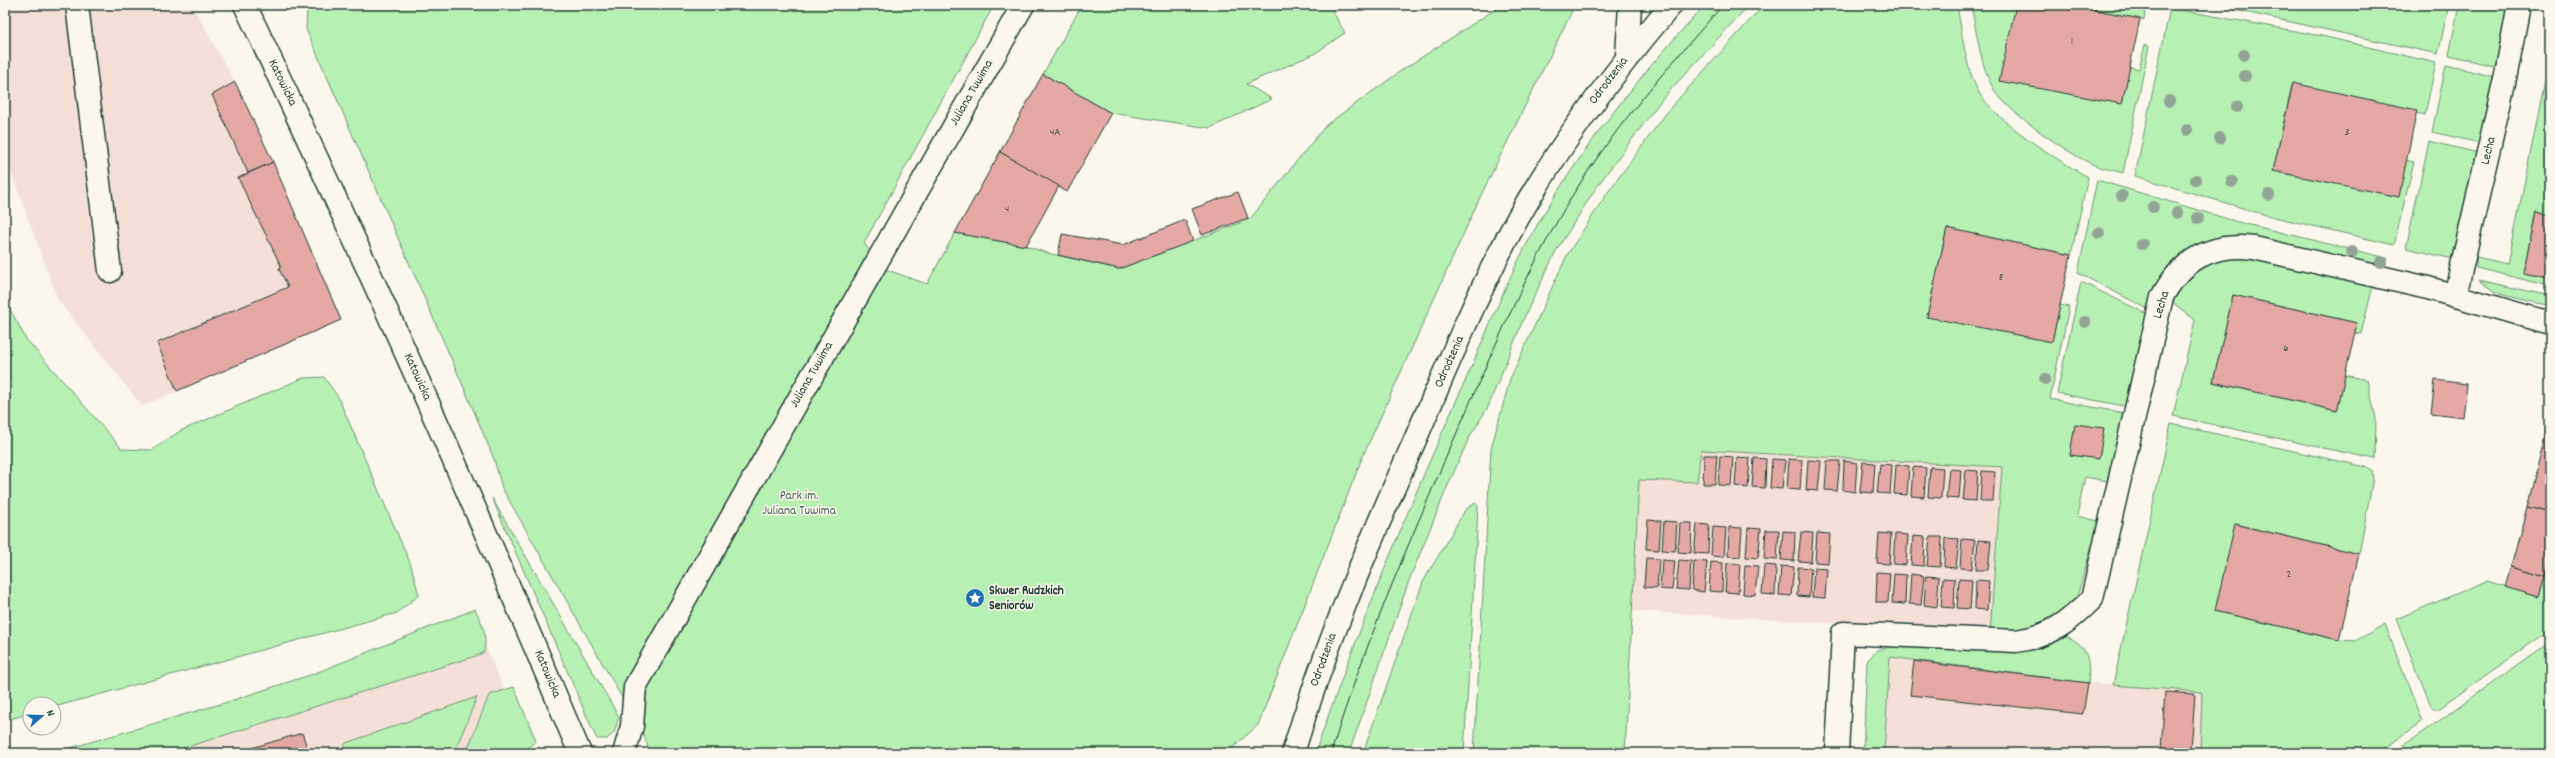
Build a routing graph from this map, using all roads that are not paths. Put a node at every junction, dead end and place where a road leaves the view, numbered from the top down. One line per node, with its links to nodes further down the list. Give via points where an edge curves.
1 (77, 5): 8 (street)
2 (244, 5): 12 (street, Katowicka, via 331,187 424,392)
3 (1023, 5): 13 (street, Juliana Tuwima, via 635,687 632,726)
4 (1630, 5): 7 (street)
5 (1671, 5): 7 (street, Odrodzenia)
6 (2519, 5): 9 (street, Lecha, via 2506,74)
7 (1628, 56): 11 (street, Odrodzenia, via 1600,91 1557,155 1518,218 1478,298 1378,523 1334,634)
8 (110, 271)
9 (2455, 296): 10 (street, Lecha); 15 (street, Lecha, via 2285,255 2234,246 2218,248 2203,254 2179,271 2162,297 2092,599 2065,625 2037,638 2016,641 1843,633)
10 (2545, 322)
11 (1296, 744): 14 (street)
12 (580, 753)
13 (624, 753)
14 (1278, 753)
15 (1836, 753)

